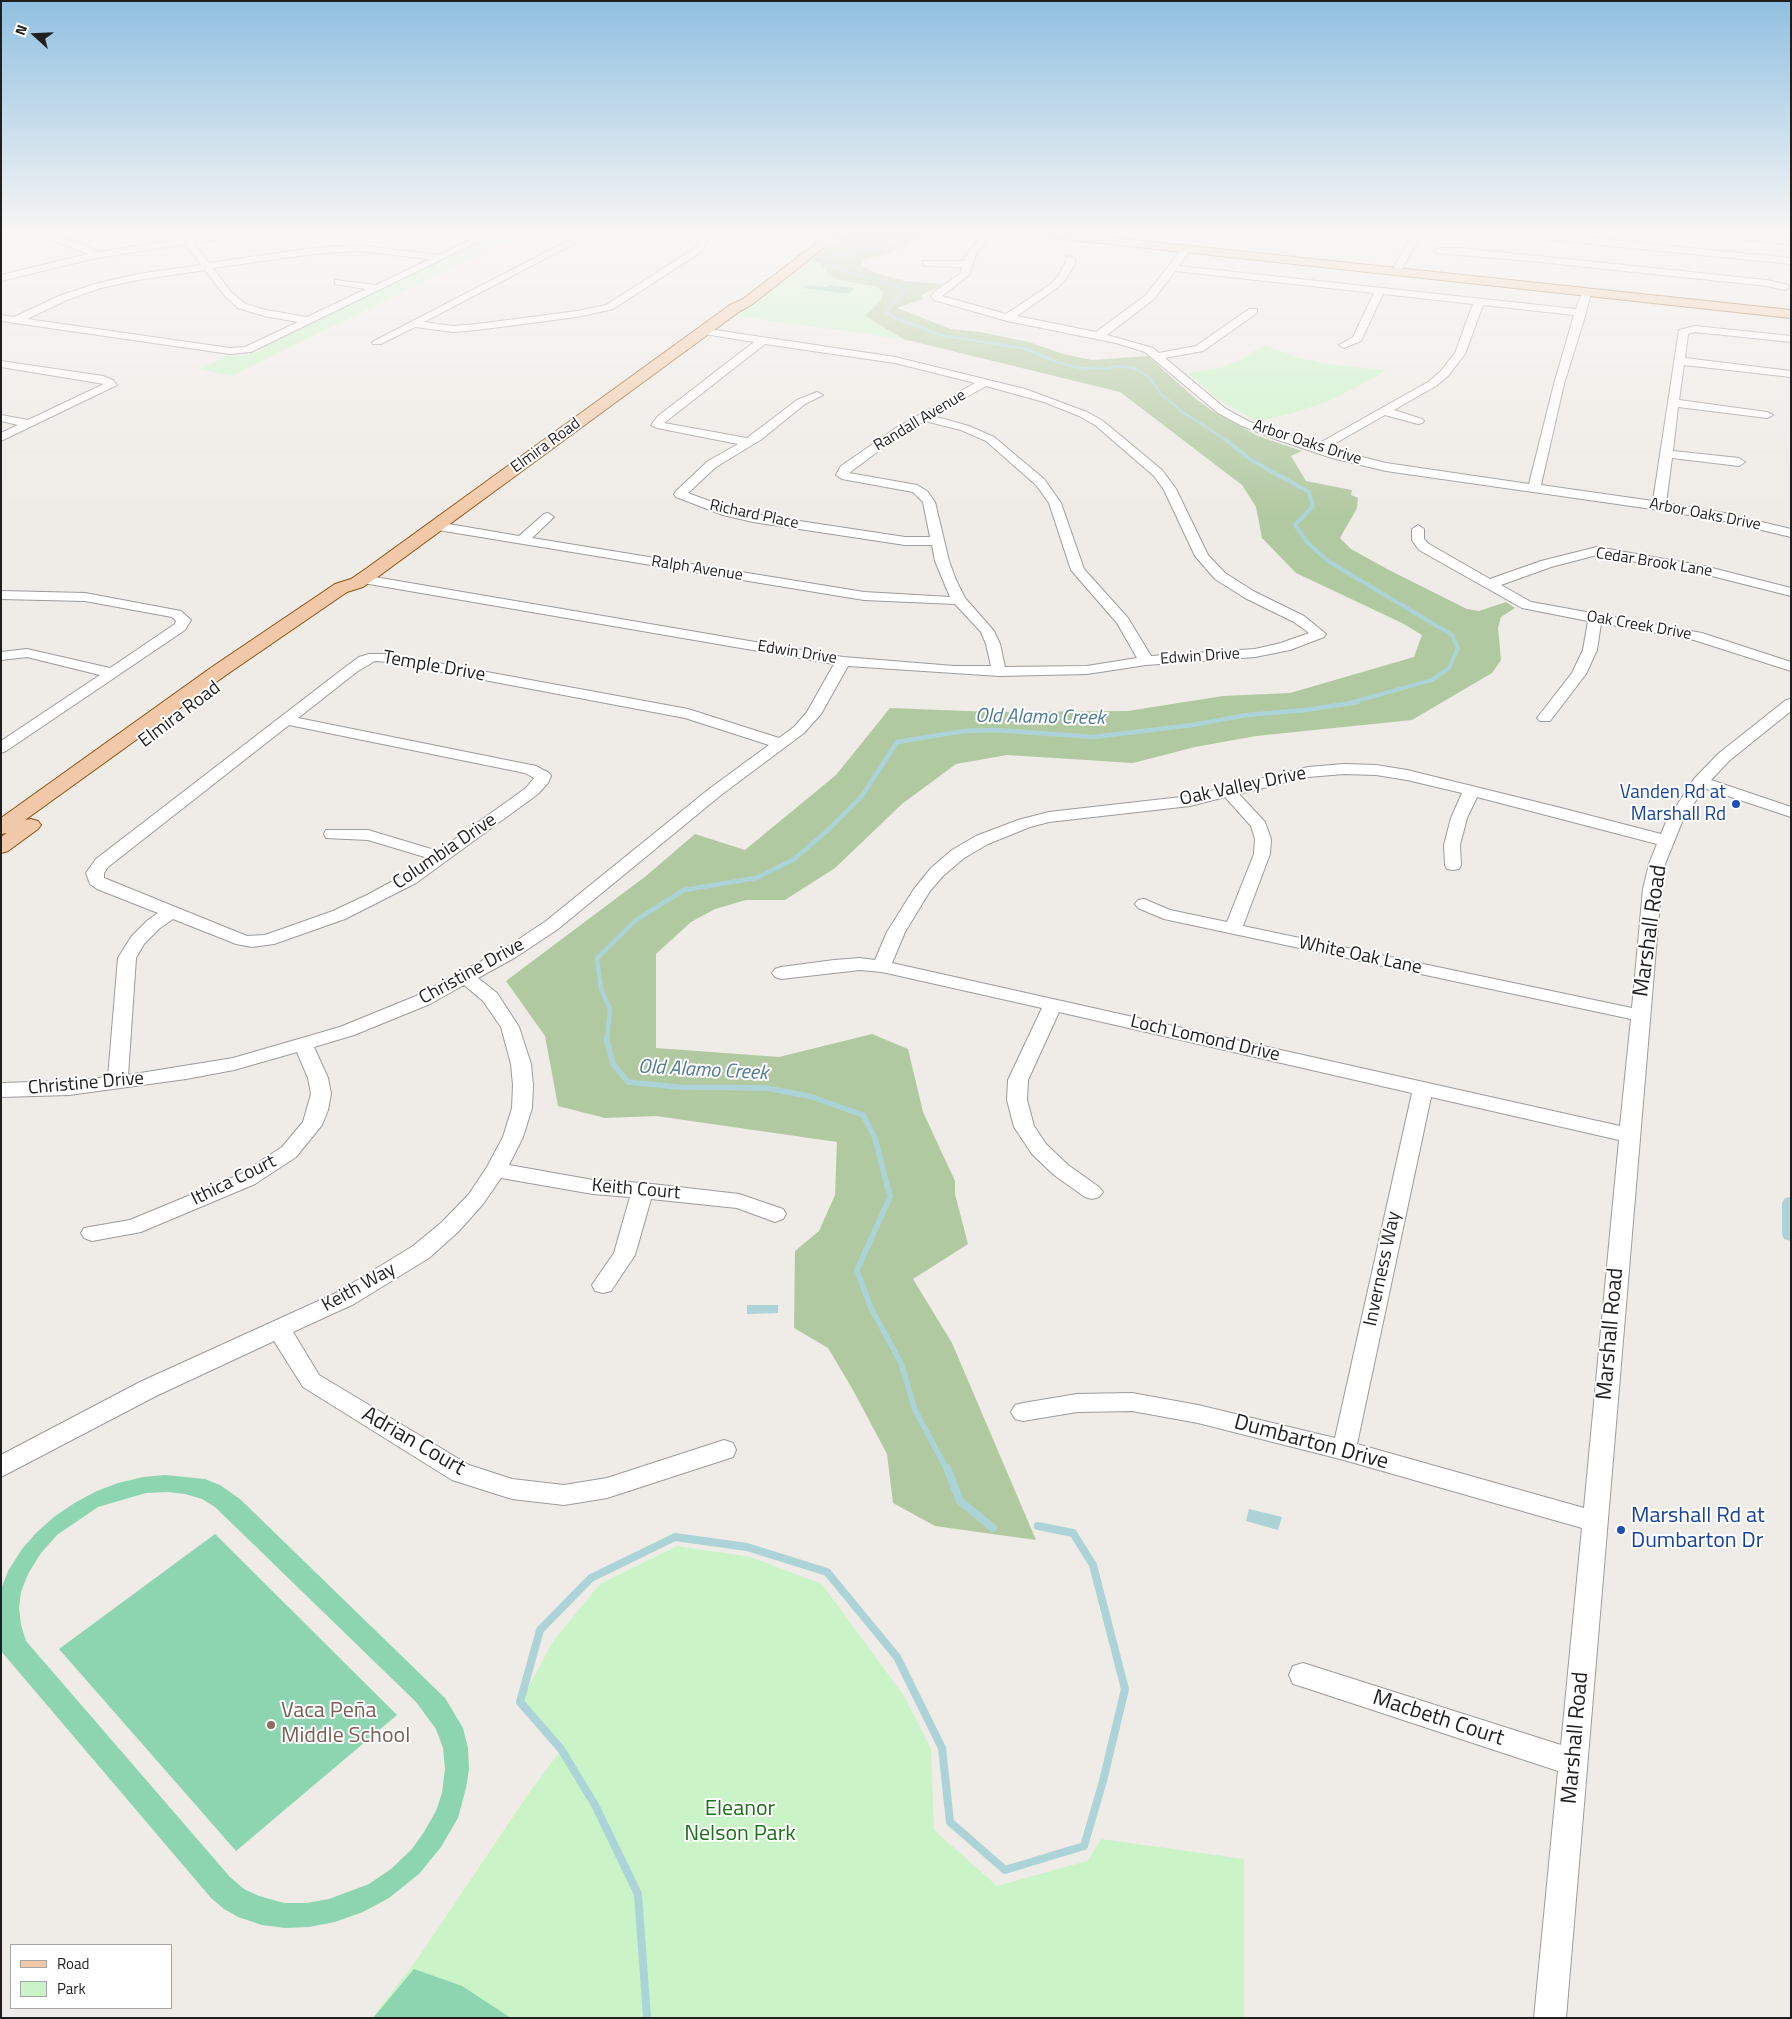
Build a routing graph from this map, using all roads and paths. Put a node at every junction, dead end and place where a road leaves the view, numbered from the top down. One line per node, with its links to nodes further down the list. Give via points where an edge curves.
1 (79, 328): 13 (street)
2 (116, 328): 13 (street)
3 (296, 328): 13 (street, via 256,348 236,351)
4 (407, 328): 18 (street)
5 (706, 328): 12 (main road, Elmira Road)
6 (1059, 328): 15 (street, Arbor Oaks Drive)
7 (1108, 328): 15 (street)
8 (1229, 328): 20 (street, via 1199,349)
9 (1362, 328): 19 (street, via 1357,339)
10 (1469, 328): 27 (street, via 1453,365 1432,384)
11 (1576, 328): 38 (street)
12 (702, 331): 16 (street, Edwin Drive); 41 (main road, Elmira Road)
13 (108, 332)
14 (1683, 332): 17 (street, via 1695,329); 21 (street)
15 (1098, 336): 20 (street, Arbor Oaks Drive, via 1134,344)
16 (763, 340): 24 (street, Edwin Drive, via 867,354); 34 (street, via 657,425)
17 (1791, 340)
18 (377, 342)
19 (1344, 345)
20 (1158, 356): 35 (street, Arbor Oaks Drive, via 1222,411 1246,424)
21 (1680, 361): 23 (street); 26 (street)
22 (1, 364): 32 (street, via 103,379 111,384)
23 (1791, 374)
24 (985, 382): 29 (street, Randall Avenue); 55 (street, Edwin Drive, via 1048,400 1099,423 1158,474 1170,489 1202,556 1220,576 1299,619 1319,634 1285,648 1255,653)
25 (817, 395): 34 (street, Richard Place, via 801,402)
26 (1674, 403): 28 (street); 36 (street)
27 (1384, 412): 31 (street); 35 (street)
28 (1766, 415)
29 (924, 417): 45 (street, Randall Avenue, via 900,430 842,475 917,489 929,502); 55 (street, via 965,428 990,439 1040,482 1055,503 1078,570 1123,621)
30 (1, 418): 32 (street)
31 (1418, 421)
32 (29, 424): 33 (street)
33 (1, 438)
34 (748, 442): 45 (street, Richard Place, via 712,464 680,494 753,518 905,541)
35 (1317, 449): 38 (street, Arbor Oaks Drive, via 1386,467)
36 (1668, 454): 37 (street); 39 (street)
37 (1739, 462)
38 (1534, 488): 39 (street, Arbor Oaks Drive)
39 (1659, 506): 43 (street, Arbor Oaks Drive)
40 (548, 517): 44 (street)
41 (437, 526): 44 (street, Ralph Avenue); 46 (main road, Elmira Road)
42 (1418, 529): 47 (street, Oak Creek Drive, via 1418,540 1424,547)
43 (1791, 533)
44 (522, 540): 50 (street, Ralph Avenue, via 864,596)
45 (938, 542): 50 (street, Randall Avenue, via 942,561)
46 (360, 581): 54 (street, Edwin Drive); 68 (main road, Elmira Road, via 341,588 219,671); 71 (main road, Elmira Road, via 354,591 235,674)
47 (1489, 583): 48 (street, Cedar Brook Lane, via 1597,551 1704,570); 51 (street, Oak Creek Drive, via 1527,604)
48 (1791, 592)
49 (1, 595): 52 (street, via 98,599 179,615 184,620)
50 (959, 600): 57 (street, Randall Avenue, via 987,631)
51 (1595, 619): 56 (street, Oak Creek Drive, via 1697,636); 60 (street, via 1590,650 1579,674)
52 (180, 627): 58 (street)
53 (1, 656): 58 (street, via 27,653)
54 (843, 661): 57 (street, Edwin Drive); 62 (street, Christine Drive, via 813,714)
55 (1146, 661): 57 (street, Edwin Drive, via 1088,670)
56 (1791, 667)
57 (999, 672)
58 (112, 673): 63 (street)
59 (1791, 702): 64 (street, Marshall Road, via 1724,757)
60 (1545, 718)
61 (286, 720): 62 (street, Temple Drive, via 364,660 374,657 688,714); 72 (street, Columbia Drive, via 530,769 543,776 532,792); 74 (street, Temple Drive, via 102,863)
62 (781, 744): 80 (street, Christine Drive, via 715,792 552,925)
63 (1, 748)
64 (1700, 782): 67 (street); 70 (street, Marshall Road, via 1674,822)
65 (1472, 790): 66 (street, Oak Valley Drive, via 1376,770 1344,770 1308,772); 70 (street, Oak Valley Drive); 73 (street, via 1459,818 1452,845)
66 (1229, 792): 77 (street, via 1259,825 1263,839 1262,854); 78 (street, Oak Valley Drive, via 1190,801 1049,817 982,840 958,854 923,889 896,932)
67 (1791, 812)
68 (1, 828)
69 (332, 834): 72 (street, via 386,838)
70 (1666, 841): 82 (street, Marshall Road, via 1652,889)
71 (1, 847)
72 (441, 858): 76 (street, Columbia Drive, via 373,899 339,915 268,940 242,940)
73 (1453, 865)
74 (95, 873): 76 (street, Columbia Drive, via 96,880 103,885)
75 (1144, 904): 77 (street, White Oak Lane, via 1164,914)
76 (172, 912): 84 (street, via 136,941 127,958)
77 (1233, 929): 82 (street, White Oak Lane)
78 (882, 966): 79 (street, Loch Lomond Drive, via 851,965); 81 (street, Loch Lomond Drive)
79 (781, 973)
80 (466, 978): 83 (street, Christine Drive, via 406,1007); 88 (street, Keith Way, via 490,997 510,1027 521,1064 522,1108 513,1137)
81 (1053, 1004): 85 (street, Loch Lomond Drive); 90 (street, via 1018,1080 1017,1100 1024,1127 1039,1149)
82 (1640, 1016): 87 (street, Marshall Road)
83 (304, 1045): 84 (street, Christine Drive, via 234,1064); 92 (street, Ithica Court, via 321,1094 312,1125 289,1152 248,1179 133,1227)
84 (117, 1083): 86 (street, Christine Drive)
85 (1423, 1088): 87 (street, Loch Lomond Drive); 97 (street, Inverness Way)
86 (1, 1090)
87 (1628, 1135): 99 (street, Marshall Road)
88 (496, 1170): 89 (street, Keith Court, via 570,1184); 94 (street, Keith Way, via 457,1220 421,1252 346,1298)
89 (643, 1190): 91 (street, Keith Court, via 739,1201); 93 (street, via 624,1255)
90 (1092, 1192)
91 (776, 1214)
92 (92, 1233)
93 (603, 1284)
94 (279, 1329): 96 (street, Adrian Court, via 311,1381 461,1472 512,1490 564,1495 607,1488); 98 (street, Keith Way, via 148,1390)
95 (1023, 1412): 97 (street, Dumbarton Drive, via 1077,1404 1132,1402 1198,1414)
96 (724, 1450)
97 (1344, 1450): 99 (street, Dumbarton Drive)
98 (1, 1467)
99 (1594, 1521): 101 (street, Marshall Road)
100 (1303, 1675): 101 (street, Macbeth Court)
101 (1574, 1763): 102 (street, Marshall Road)
102 (1550, 2018)

